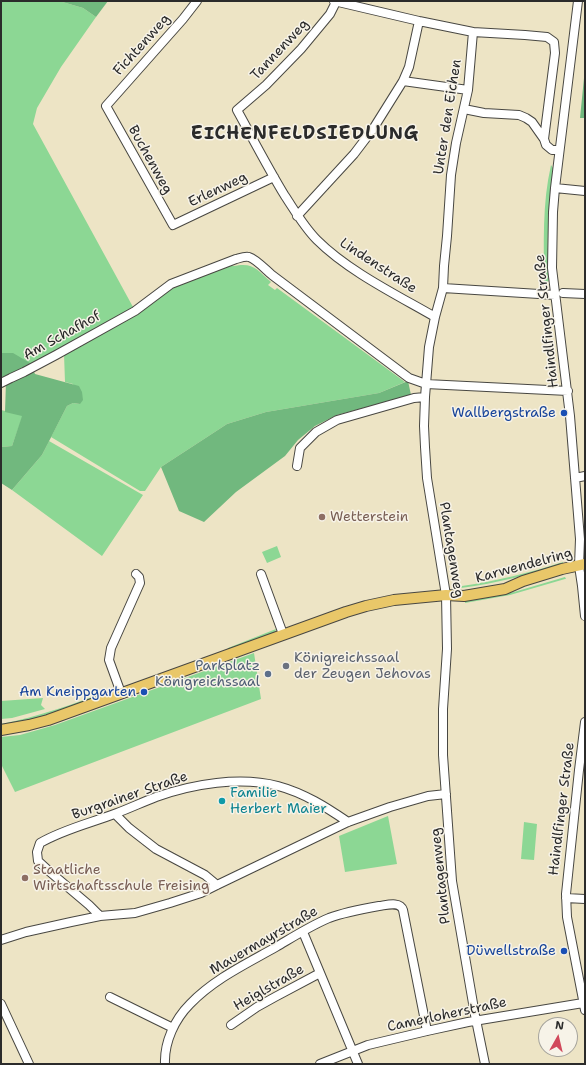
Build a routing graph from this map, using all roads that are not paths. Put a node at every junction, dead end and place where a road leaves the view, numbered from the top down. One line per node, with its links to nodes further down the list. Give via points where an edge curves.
1 (197, 1): 8 (street, Fichtenweg)
2 (335, 1): 4 (street); 10 (street, Tannenweg, via 330,14 301,49)
3 (578, 1): 12 (street, Haindlfinger Straße)
4 (419, 21): 5 (street); 6 (street)
5 (473, 32): 7 (street, Unter den Eichen); 11 (street, via 547,37 554,42 555,53)
6 (403, 81): 7 (street); 16 (street, via 354,154)
7 (468, 90): 9 (street, Unter den Eichen)
8 (106, 106): 17 (street, Buchenweg)
9 (464, 109): 11 (street, via 519,115 532,122); 18 (street, Unter den Eichen, via 451,175)
10 (237, 110): 13 (street, Lindenstraße)
11 (544, 139): 12 (street, via 552,150)
12 (559, 150): 14 (street, Haindlfinger Straße)
13 (274, 177): 16 (street, Lindenstraße); 17 (street, Erlenweg)
14 (555, 188): 15 (street); 19 (street, Haindlfinger Straße, via 552,254)
15 (585, 191)
16 (298, 216): 21 (street, Lindenstraße, via 316,239 347,264)
17 (173, 225)
18 (444, 288): 19 (street); 21 (street, Unter den Eichen)
19 (559, 294): 20 (street); 24 (street, Haindlfinger Straße)
20 (585, 294)
21 (435, 317): 23 (street, Unter den Eichen, via 429,346)
22 (1, 383): 23 (street, Am Schafhof, via 135,311 170,284 236,259 249,257 409,378)
23 (426, 384): 24 (street); 25 (street, Plantagenweg)
24 (568, 392): 28 (street, Haindlfinger Straße)
25 (425, 397): 26 (street, via 338,420 316,432 300,448); 32 (street, Plantagenweg, via 427,478)
26 (296, 466)
27 (585, 476): 28 (street)
28 (575, 478): 29 (street, Haindlfinger Straße)
29 (582, 565): 32 (main road, Karwendelring, via 529,579 505,589 464,596); 33 (street, Haindlfinger Straße)
30 (136, 574): 35 (street, via 140,583 111,648 109,660)
31 (261, 574): 34 (street)
32 (446, 595): 34 (main road, Karwendelring, via 394,600 366,606); 38 (street, Plantagenweg, via 447,649 443,709)
33 (585, 616)
34 (283, 634): 35 (main road, Karwendelring)
35 (121, 693): 37 (main road, Karwendelring, via 39,723)
36 (585, 722): 42 (street, Haindlfinger Straße)
37 (1, 730)
38 (446, 794): 40 (street, via 428,796); 51 (street, Plantagenweg, via 452,881)
39 (115, 814): 40 (street, Burgrainer Straße, via 190,787 255,781 297,792); 41 (street, via 156,849); 44 (street, Burgrainer Straße, via 50,837 40,843 37,852 38,861)
40 (348, 822): 41 (street)
41 (218, 885): 44 (street, via 135,913)
42 (566, 898): 43 (street); 50 (street, Haindlfinger Straße, via 567,917)
43 (585, 898)
44 (100, 916): 46 (street)
45 (302, 932): 47 (street, Heiglstraße); 53 (street, Mauermayrstraße, via 211,986 189,1004); 54 (street, Mauermayrstraße, via 346,913 389,905 401,906)
46 (1, 940)
47 (320, 973): 52 (street, Heiglstraße, via 257,1007); 55 (street, Heiglstraße)
48 (110, 997): 53 (street)
49 (1, 1004): 56 (street)
50 (584, 1007): 51 (street, Camerloherstraße)
51 (476, 1021): 54 (street, Camerloherstraße); 60 (street, Plantagenweg)
52 (231, 1025)
53 (173, 1028): 57 (street, Mauermayrstraße)
54 (427, 1031): 55 (street, Camerloherstraße)
55 (352, 1051): 58 (street, Camerloherstraße); 59 (street, Heiglstraße)
56 (29, 1064)
57 (165, 1064)
58 (320, 1064)
59 (358, 1064)
60 (484, 1064)

